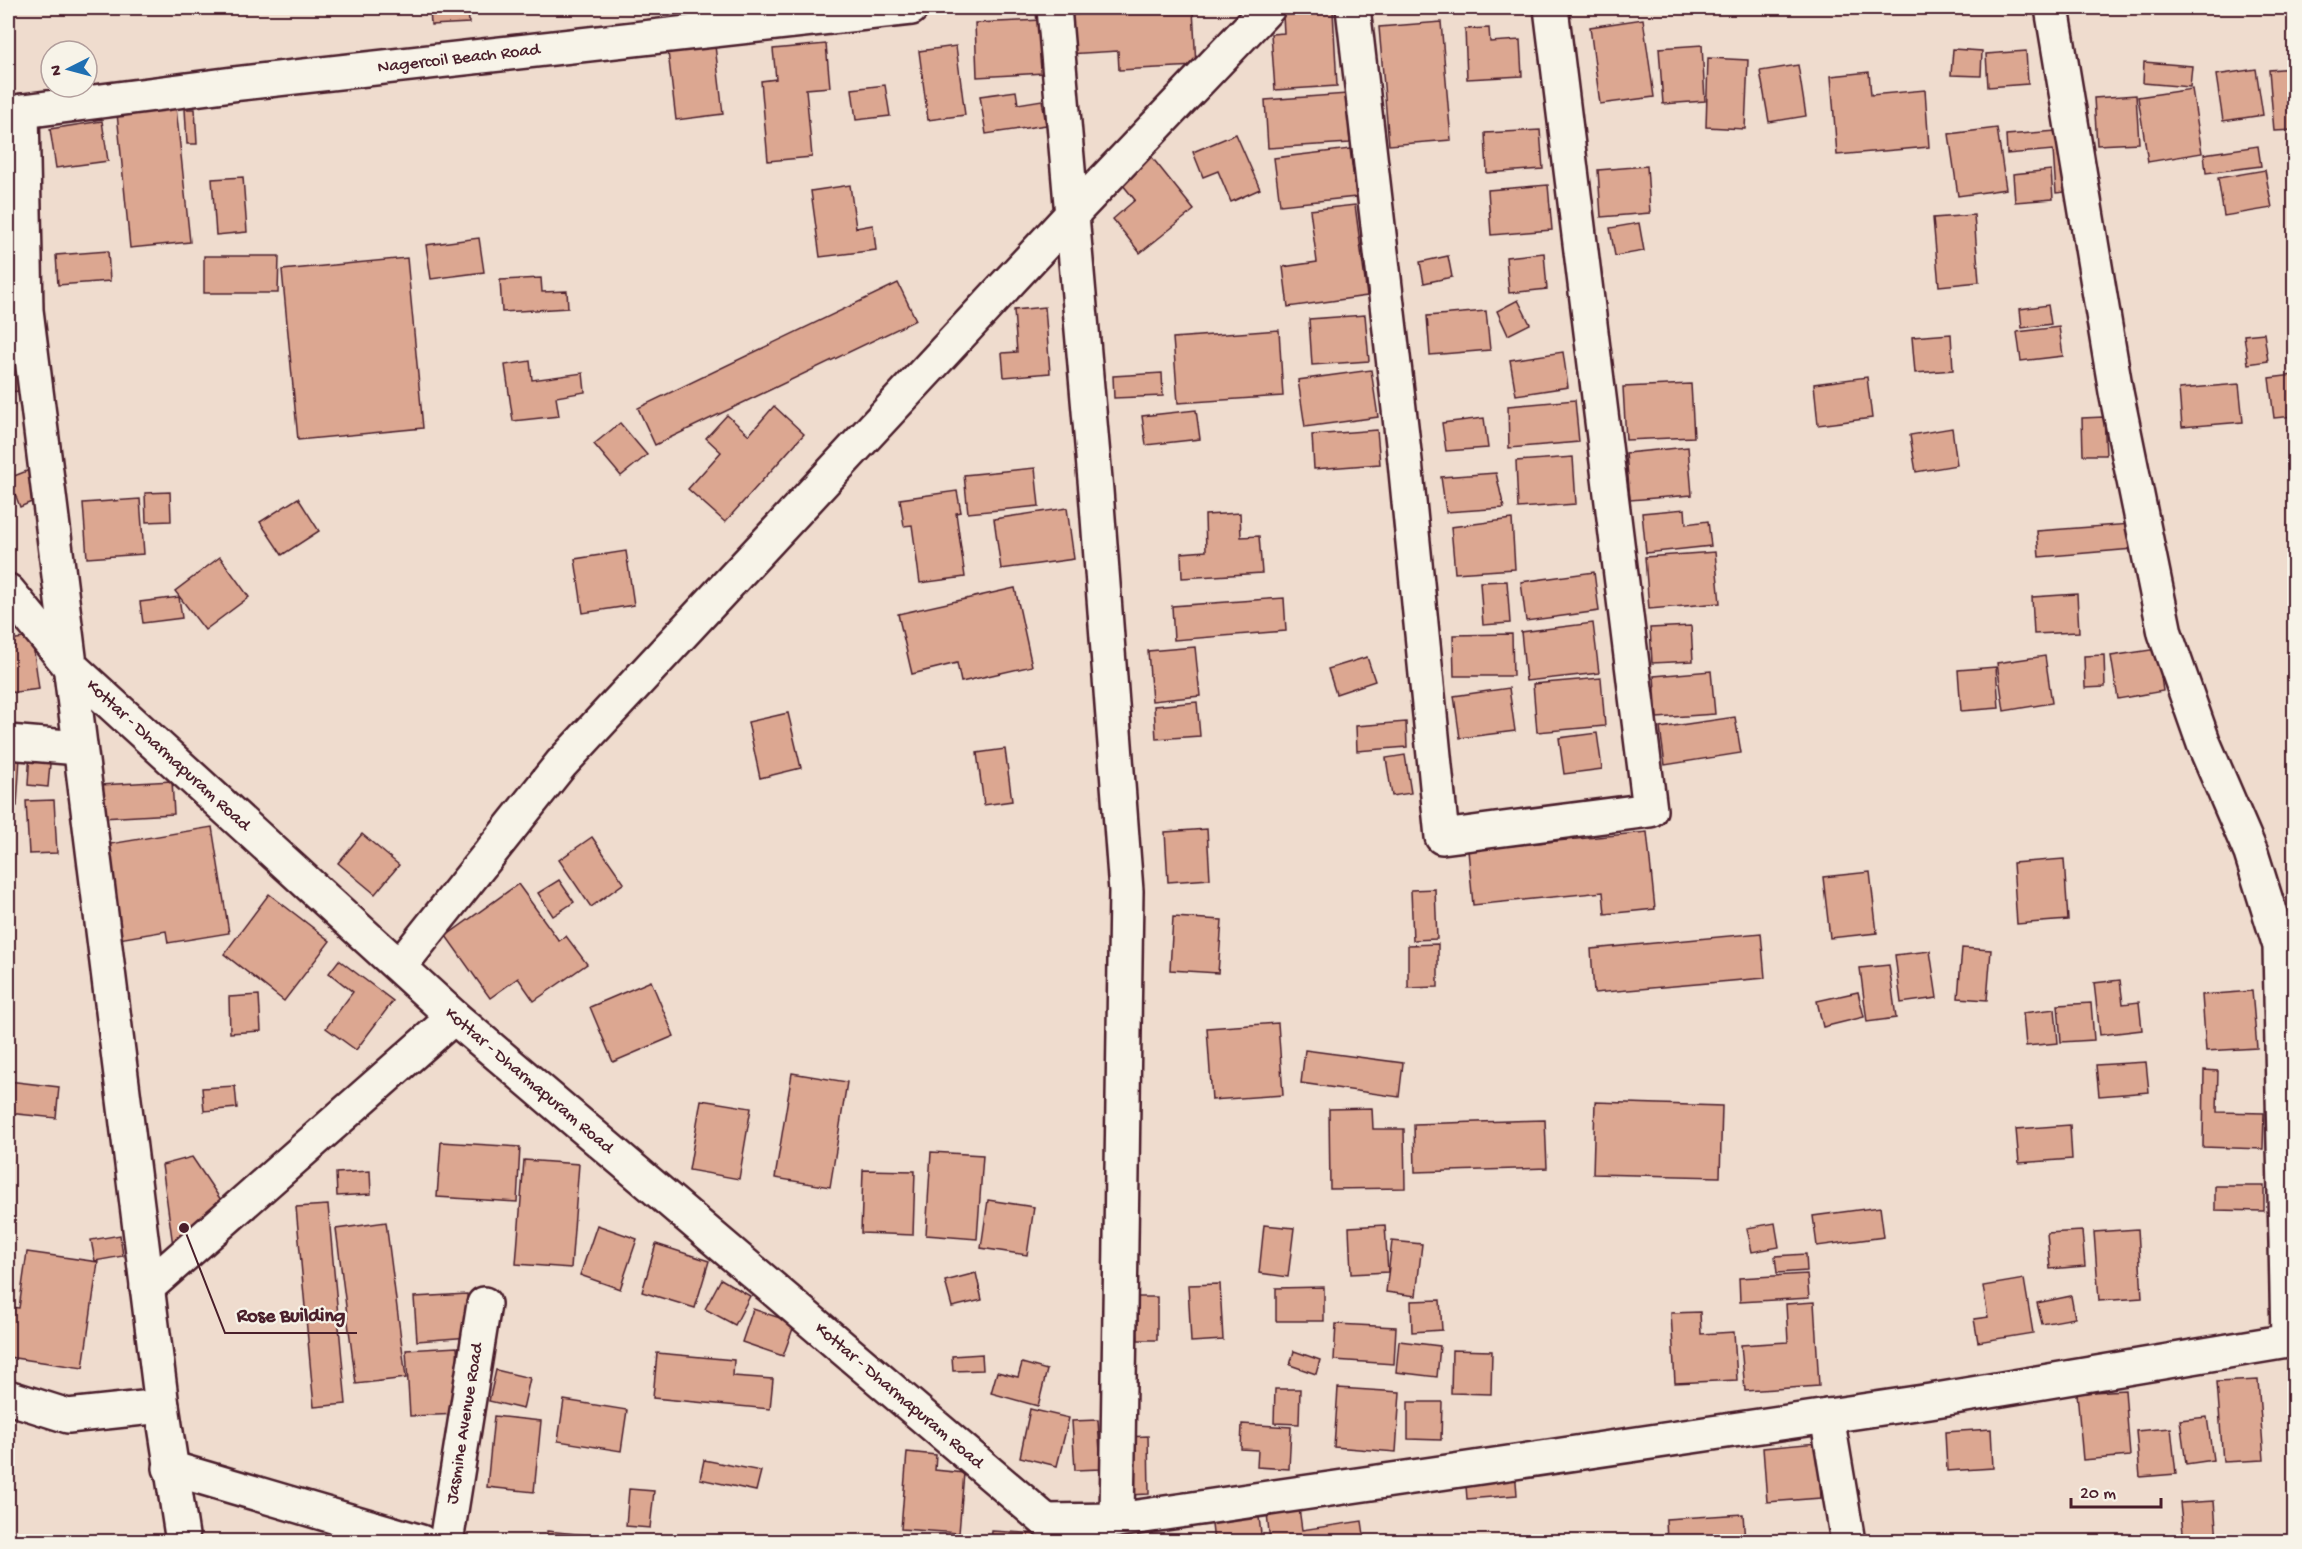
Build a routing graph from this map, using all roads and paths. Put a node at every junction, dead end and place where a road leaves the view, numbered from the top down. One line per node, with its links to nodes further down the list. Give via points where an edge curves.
1 (911, 8): 7 (street, Nagercoil Beach Road)
2 (1054, 8): 9 (street)
3 (1268, 8): 9 (street)
4 (1353, 8): 5 (street, via 1405,461 1442,837 1650,810)
5 (1551, 8)
6 (2052, 8): 18 (street, via 2116,392 2165,633 2204,744 2251,853 2280,946)
7 (793, 14): 8 (street, Nagercoil Beach Road)
8 (15, 112): 11 (street, via 26,310)
9 (1073, 213): 14 (street, via 561,764); 23 (street, via 1126,891)
10 (8, 591): 11 (street, Kottar - Dharmapuram Road)
11 (68, 664): 13 (street); 14 (street, Kottar - Dharmapuram Road)
12 (8, 742): 13 (street)
13 (79, 748): 16 (street)
14 (400, 966): 15 (street, Kottar - Dharmapuram Road)
15 (454, 1017): 16 (street); 24 (street, Kottar - Dharmapuram Road)
16 (147, 1288): 20 (street)
17 (484, 1304): 27 (street, Jasmine Avenue Road)
18 (2291, 1340): 21 (street)
19 (8, 1397): 20 (street, via 68,1416)
20 (162, 1406): 22 (street)
21 (1827, 1416): 23 (street); 29 (street)
22 (170, 1468): 25 (street); 26 (street)
23 (1117, 1520): 24 (street)
24 (1046, 1521): 28 (street, Kottar - Dharmapuram Road)
25 (183, 1542)
26 (421, 1542)
27 (447, 1542)
28 (1074, 1542)
29 (1848, 1542)

